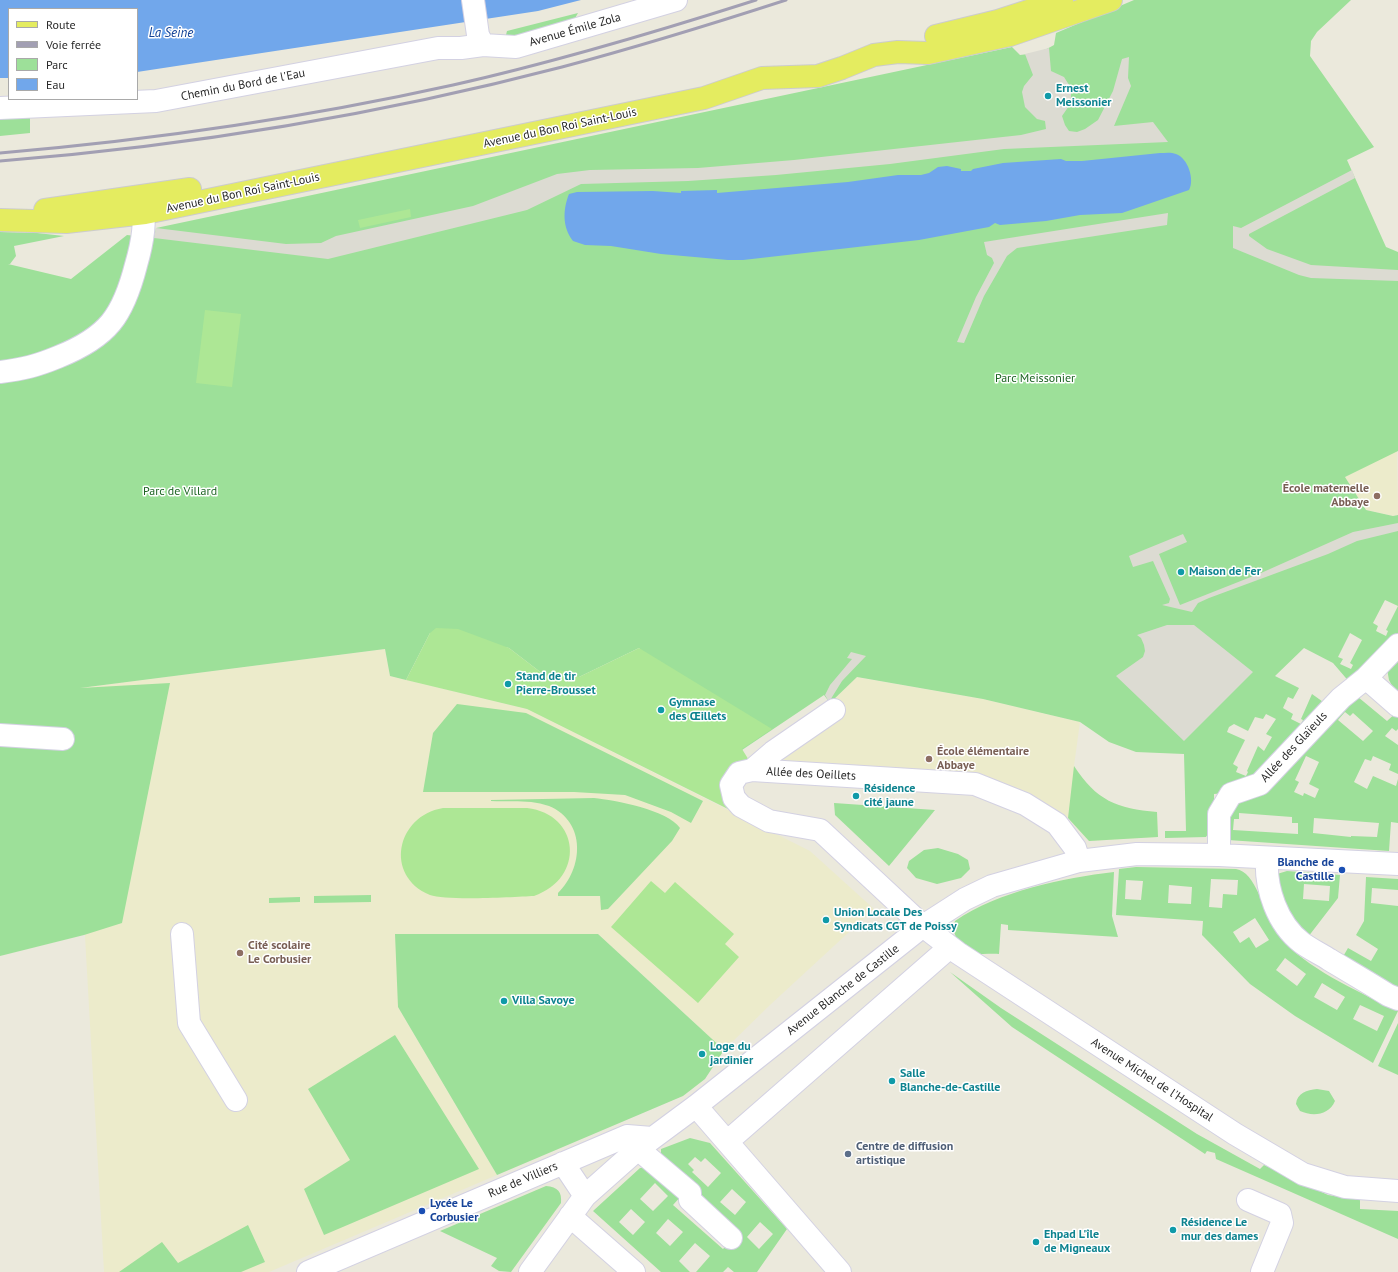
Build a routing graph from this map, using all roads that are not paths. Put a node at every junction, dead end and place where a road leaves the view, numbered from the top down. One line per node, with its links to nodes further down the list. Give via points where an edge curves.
1 (473, 0): 5 (street)
2 (676, 0): 5 (street, Avenue Émile Zola, via 516,47)
3 (1062, 0): 7 (main road, Avenue du Bon Roi Saint-Louis, via 998,21 932,37 867,43 825,61 759,64 675,94 622,107 341,162)
4 (1111, 0): 7 (main road, Avenue du Bon Roi Saint-Louis, via 1010,35 928,53 892,52 874,55 818,76 762,78 704,98)
5 (481, 40): 6 (street, Chemin du Bord de l'Eau, via 461,48 438,48 156,101)
6 (0, 108)
7 (143, 205): 8 (main road, Avenue du Bon Roi Saint-Louis); 9 (main road, Avenue du Bon Roi Saint-Louis, via 66,222); 10 (street, via 144,234 133,277 125,302 112,323 98,337 79,349 31,368)
8 (0, 212)
9 (0, 220)
10 (0, 372)
11 (1398, 645): 12 (street, Allée des Glaïeuls)
12 (1366, 678): 13 (street); 18 (street, Allée des Glaïeuls, via 1341,698 1260,784 1231,794 1219,814)
13 (1398, 706)
14 (834, 710): 17 (street, Allée des Oeillets, via 773,752)
15 (0, 735): 16 (street)
16 (63, 739)
17 (752, 770): 20 (street, Allée des Oeillets, via 975,784 1026,804 1057,824 1075,848); 22 (street, Allée des Oeillets, via 739,773 731,785 734,798 741,806 769,821 820,830)
18 (1220, 855): 19 (street, Avenue Blanche de Castille); 20 (street, Avenue Blanche de Castille, via 1137,854)
19 (1267, 858): 21 (street, Avenue Blanche de Castille); 25 (street, via 1268,888 1276,908 1286,925 1301,942)
20 (1079, 861): 22 (street, Avenue Blanche de Castille, via 992,886 965,899)
21 (1398, 864)
22 (924, 926): 24 (street, Avenue Michel de l'Hospital); 27 (street, Avenue Blanche de Castille)
23 (182, 934): 26 (street, via 189,1023)
24 (950, 947): 28 (street); 31 (street, Avenue Michel de l'Hospital, via 1235,1134 1303,1174 1344,1187)
25 (1398, 999)
26 (236, 1100)
27 (696, 1106): 28 (street); 29 (street, Avenue Blanche de Castille)
28 (728, 1141): 39 (street)
29 (645, 1143): 30 (street, Rue de Villiers, via 627,1136); 32 (street, Avenue Blanche de Castille); 35 (street, via 690,1193 690,1200)
30 (562, 1163): 32 (street); 36 (street, Rue de Villiers)
31 (1398, 1191)
32 (585, 1196): 34 (street, Avenue Blanche de Castille)
33 (1248, 1200): 40 (street, via 1280,1214 1282,1223)
34 (570, 1216): 37 (street, Avenue Blanche de Castille); 38 (street)
35 (731, 1238)
36 (308, 1272)
37 (530, 1272)
38 (634, 1272)
39 (840, 1272)
40 (1262, 1272)

